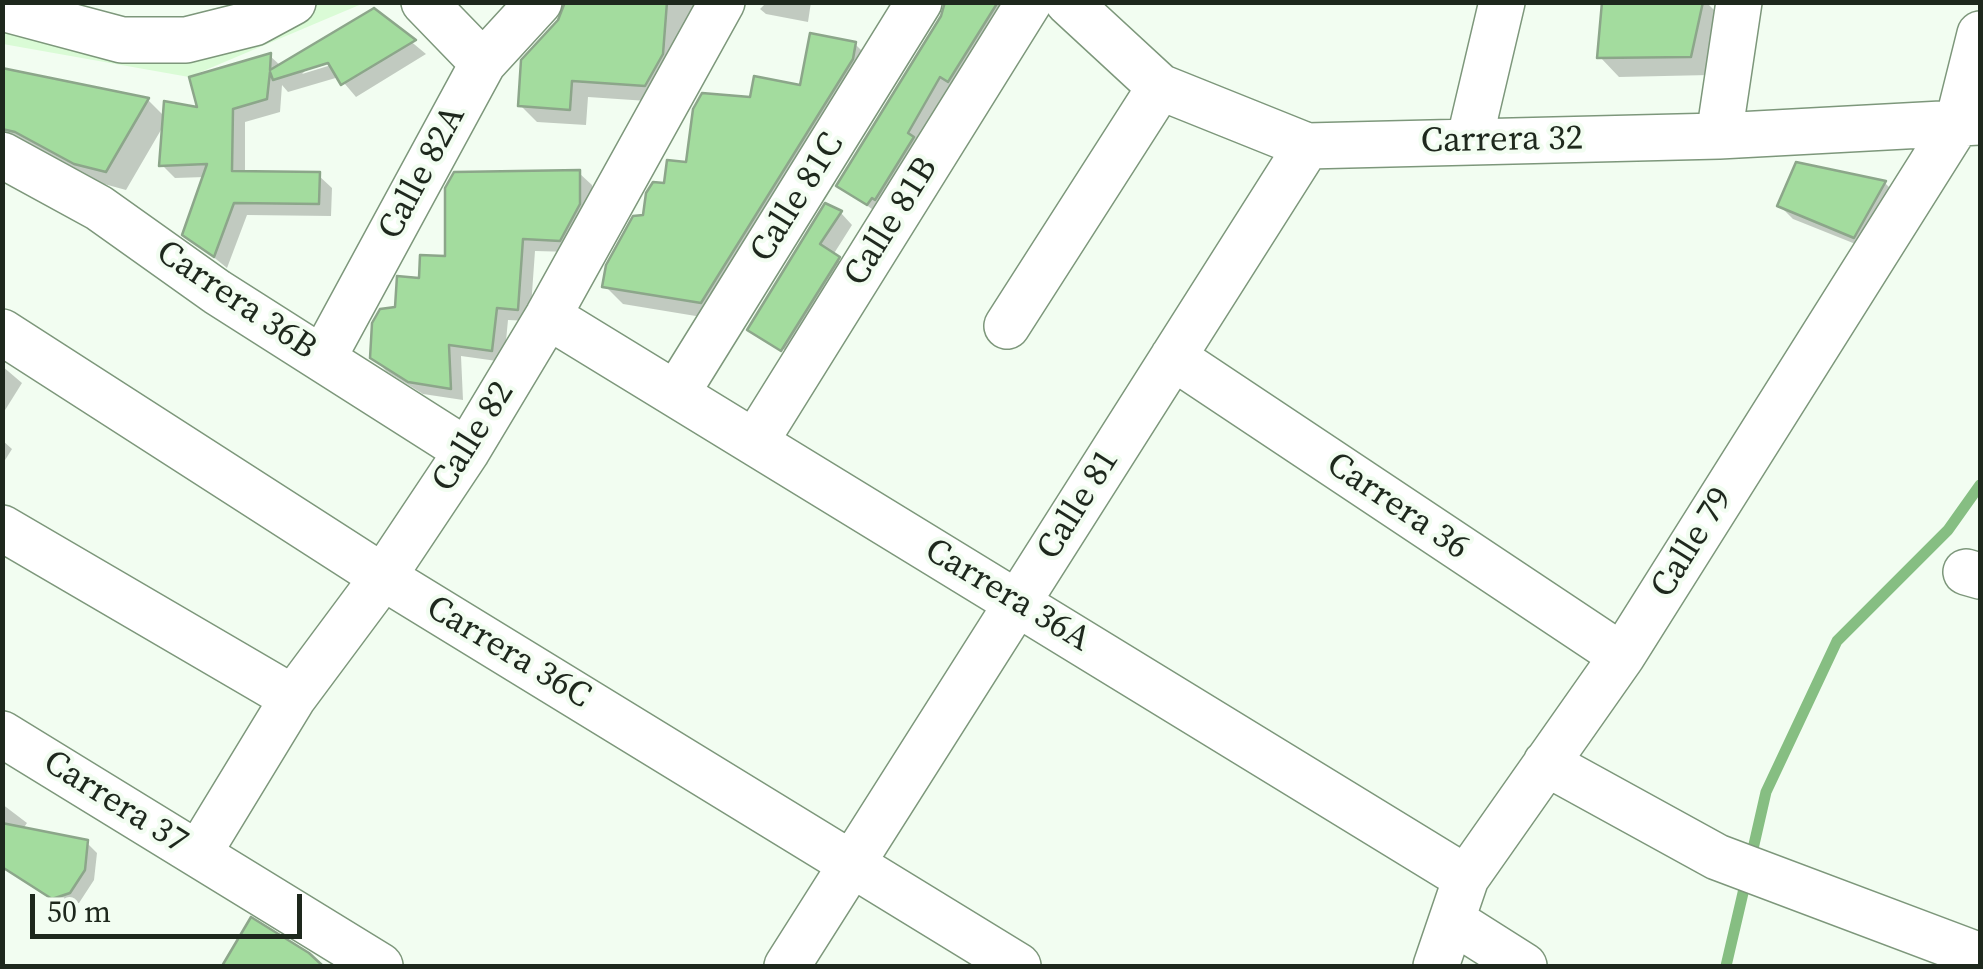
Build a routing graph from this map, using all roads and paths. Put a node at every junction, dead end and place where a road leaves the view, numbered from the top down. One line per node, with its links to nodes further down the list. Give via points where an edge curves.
1 (293, 2): 10 (street, via 254,23 186,40 122,40)
2 (424, 2): 12 (street)
3 (539, 2): 12 (street, Calle 82A)
4 (722, 2): 19 (street, Calle 82)
5 (919, 2): 24 (street, Calle 81C)
6 (1029, 2): 25 (street, Calle 81B)
7 (1068, 2): 13 (street, Carrera 32)
8 (1502, 2): 16 (street)
9 (1738, 2): 15 (street)
10 (2, 8)
11 (1980, 34): 14 (street, Calle 79)
12 (483, 63): 23 (street, Calle 82A)
13 (1160, 87): 17 (street, Carrera 32); 20 (street)
14 (1969, 122): 15 (street, Carrera 32); 30 (street, Calle 79)
15 (1718, 136): 16 (street, Carrera 32)
16 (1469, 142): 17 (street, Carrera 32)
17 (1307, 146): 22 (street, Calle 81)
18 (2, 155): 23 (street, Carrera 36B, via 99,208)
19 (548, 316): 24 (street, Carrera 36A); 26 (street, Calle 82)
20 (1007, 326)
21 (2, 332): 28 (street, Carrera 36C)
22 (1173, 357): 29 (street, Calle 81); 30 (street, Carrera 36)
23 (323, 358): 26 (street, Carrera 36B)
24 (676, 394): 25 (street, Carrera 36A)
25 (756, 442): 29 (street, Carrera 36A)
26 (467, 451): 28 (street, Calle 82)
27 (3, 529): 31 (street)
28 (383, 577): 31 (street, Calle 82); 35 (street, Carrera 36C)
29 (1018, 602): 35 (street, Calle 81); 36 (street, Carrera 36A)
30 (1622, 656): 33 (street, Calle 79)
31 (293, 698): 34 (street, Calle 82)
32 (2, 734): 34 (street, Carrera 37)
33 (1546, 763): 36 (street, Calle 79); 38 (street, via 1726,861)
34 (198, 854): 39 (street, Carrera 37)
35 (853, 863): 40 (street, Calle 81); 41 (street, Carrera 36C)
36 (1466, 878): 37 (street, Calle 79)
37 (1452, 921): 42 (street, Calle 79); 43 (street)
38 (1980, 956)
39 (380, 966)
40 (787, 966)
41 (1018, 966)
42 (1436, 966)
43 (1524, 966)

